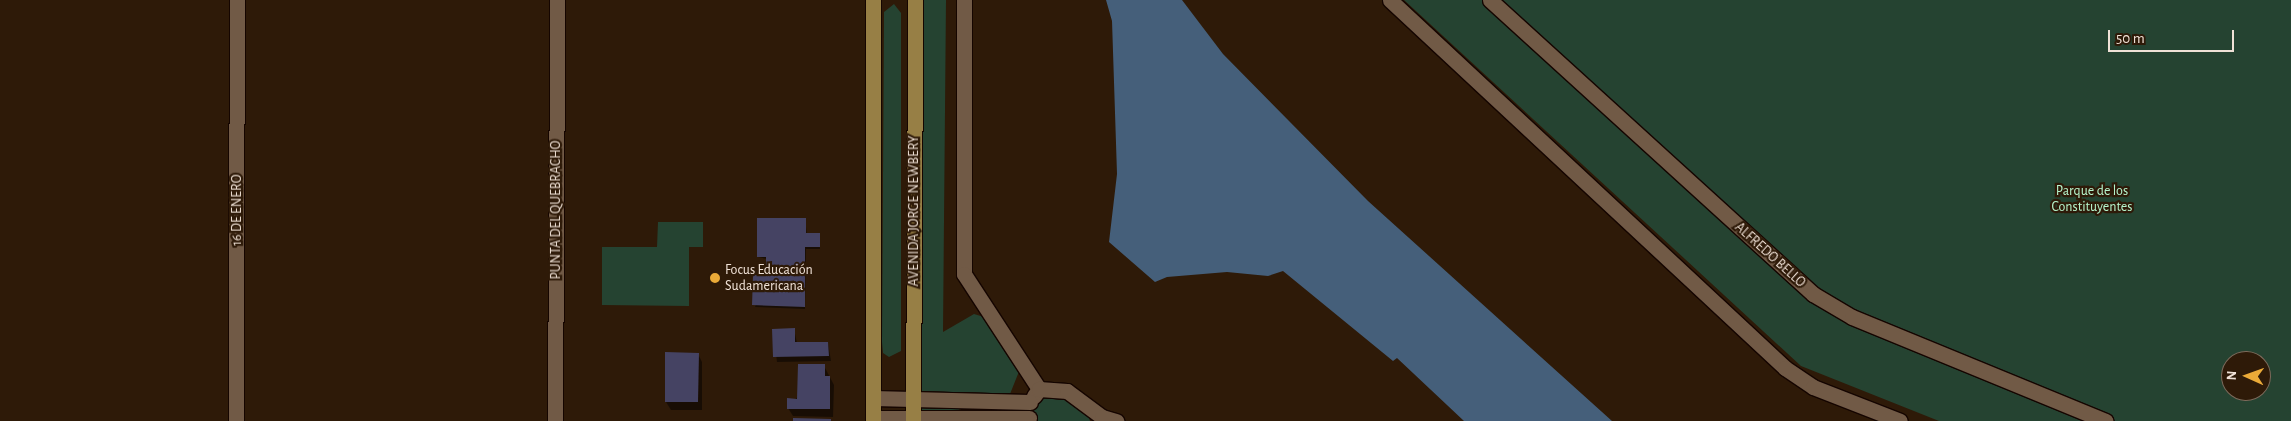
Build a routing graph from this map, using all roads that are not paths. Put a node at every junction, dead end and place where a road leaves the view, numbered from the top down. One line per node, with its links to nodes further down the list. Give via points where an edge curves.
1 (237, 0): 16 (street, 16 DE ENERO)
2 (557, 0): 17 (street, PUNTA DEL QUEBRACHO)
3 (873, 0): 9 (main road)
4 (915, 0): 10 (main road, AVENIDA JORGE NEWBERY)
5 (964, 0): 8 (street, via 964,274)
6 (1390, 0): 20 (street, via 1785,368 1814,387)
7 (1490, 0): 21 (street, ALFREDO BELLO, via 1813,294 1852,317)
8 (1039, 389): 11 (street); 12 (street, via 1067,391)
9 (873, 398): 10 (street); 14 (main road)
10 (913, 399): 11 (street); 15 (main road, AVENIDA JORGE NEWBERY)
11 (1030, 402): 13 (street)
12 (1084, 402): 18 (street); 19 (street, via 1102,416)
13 (1030, 419): 15 (street)
14 (873, 420): 15 (street)
15 (913, 420)
16 (236, 421)
17 (555, 421)
18 (1090, 421)
19 (1116, 421)
20 (1900, 421)
21 (2106, 421)

